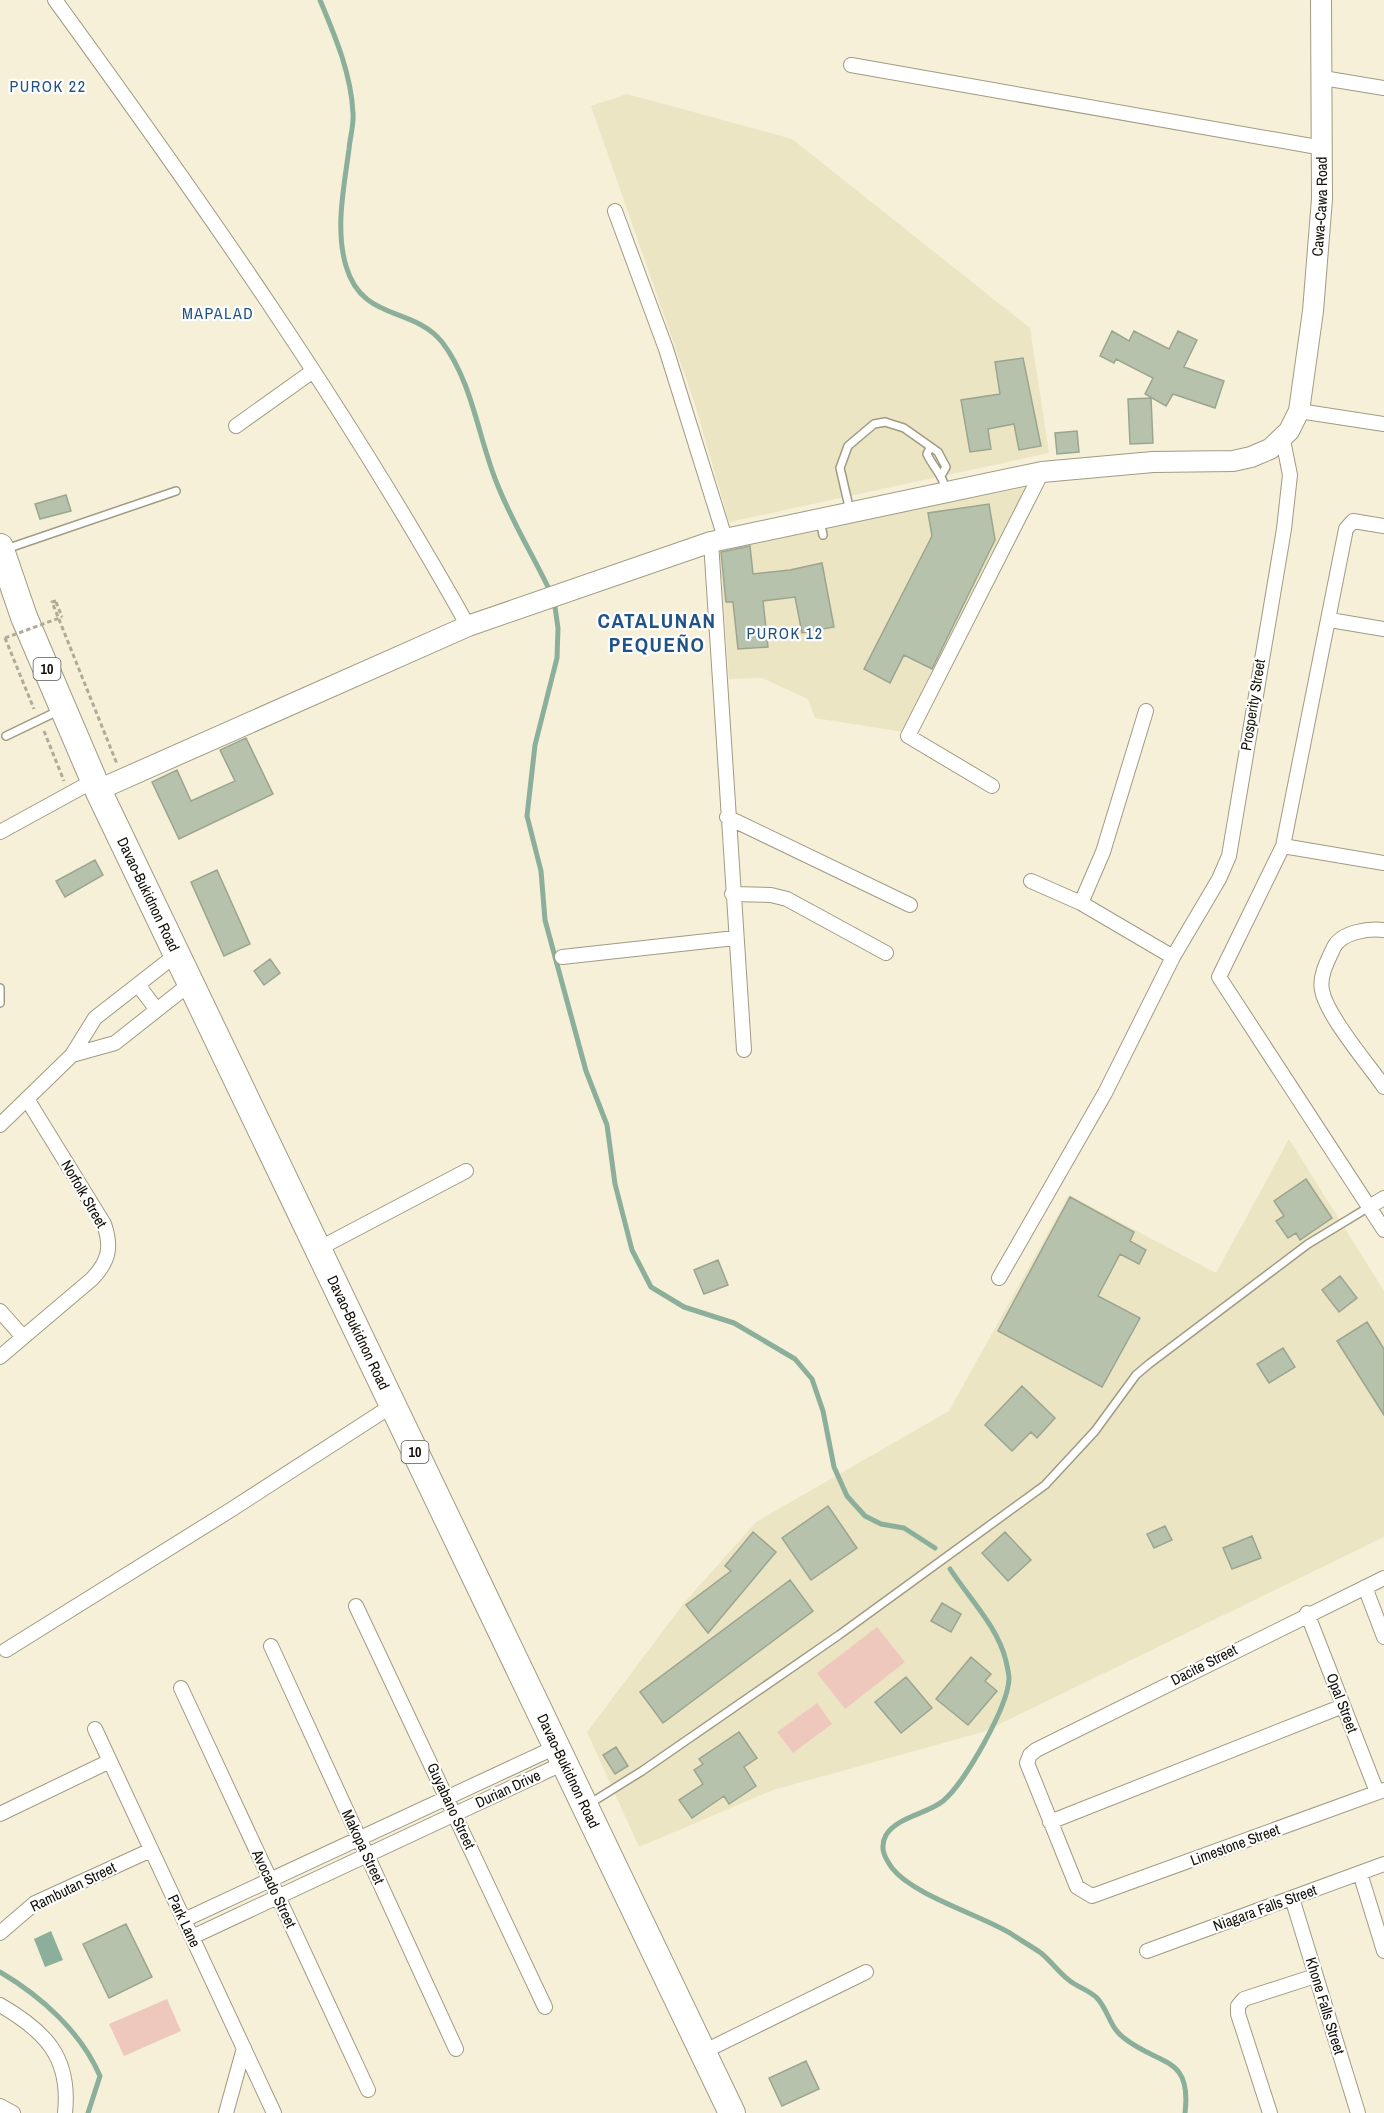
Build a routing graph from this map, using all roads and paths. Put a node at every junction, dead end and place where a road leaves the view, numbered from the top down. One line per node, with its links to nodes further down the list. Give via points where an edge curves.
1 (54, 0): 8 (street, via 210,215)
2 (1321, 0): 4 (street, Cawa-Cawa Road)
3 (851, 65): 6 (street)
4 (1323, 78): 5 (street); 6 (street, Cawa-Cawa Road)
5 (1384, 88)
6 (1323, 148): 9 (street, Cawa-Cawa Road, via 1318,259)
7 (615, 211): 18 (street, via 666,350)
8 (313, 371): 11 (street); 21 (street, via 391,491)
9 (1299, 411): 10 (street); 12 (street)
10 (1384, 424)
11 (236, 426)
12 (1282, 440): 13 (street, via 1251,457 1233,461 1153,462); 43 (street, Prosperity Street, via 1290,475 1284,529 1229,856)
13 (1042, 472): 14 (street); 29 (street, via 908,736)
14 (944, 483): 16 (street); 16 (lane, via 927,454 930,448 896,424 874,424 848,446 840,468)
15 (176, 491): 19 (lane)
16 (850, 511): 18 (street, via 822,526)
17 (1384, 526): 20 (street, via 1353,521 1346,529)
18 (718, 540): 21 (street); 30 (street)
19 (1, 549): 24 (highway, Davao-Bukidnon Road / 10, via 24,617)
20 (1330, 620): 22 (street); 32 (street)
21 (468, 626): 27 (street)
22 (1384, 629)
23 (11, 656): 27 (path, bridge, via 5,638 62,617 56,601 52,602)
24 (63, 708): 26 (lane); 28 (highway, Davao-Bukidnon Road / 10)
25 (1146, 711): 36 (street, via 1103,852)
26 (6, 736)
27 (123, 779): 28 (street)
28 (97, 785): 31 (street); 41 (highway, Davao-Bukidnon Road / 10)
29 (992, 786)
30 (727, 817): 35 (street); 37 (street)
31 (0, 832)
32 (1283, 846): 33 (street); 56 (street, via 1219,977)
33 (1384, 863)
34 (1031, 881): 36 (street)
35 (732, 894): 39 (street); 40 (street, via 787,899)
36 (1081, 903): 43 (street)
37 (910, 905)
38 (1384, 930): 51 (street, via 1356,932 1337,942 1325,966 1321,989 1327,1006)
39 (735, 938): 42 (street); 49 (street)
40 (886, 953)
41 (177, 954): 44 (highway, Davao-Bukidnon Road / 10); 45 (street)
42 (562, 957)
43 (1173, 957): 59 (street, Prosperity Street, via 1104,1093)
44 (191, 983): 48 (street); 58 (highway, Davao-Bukidnon Road / 10)
45 (138, 985): 48 (street); 50 (street, via 95,1018)
46 (0, 988): 47 (lane)
47 (0, 1003)
48 (157, 1010): 50 (street, via 115,1043)
49 (744, 1050)
50 (72, 1055): 52 (street)
51 (1384, 1087)
52 (27, 1099): 53 (street); 61 (street, Norfolk Street, via 104,1224 109,1252 104,1266 92,1279)
53 (0, 1125)
54 (466, 1171): 58 (street)
55 (1384, 1198): 56 (street)
56 (1369, 1208): 57 (street); 80 (lane, via 1308,1244 1136,1375 1088,1439 1045,1485 830,1641)
57 (1384, 1230)
58 (318, 1249): 63 (highway, Davao-Bukidnon Road / 10)
59 (999, 1278)
60 (0, 1311): 61 (street)
61 (22, 1337): 62 (street, Norfolk Street)
62 (0, 1357)
63 (393, 1404): 70 (street); 74 (highway, Davao-Bukidnon Road / 10)
64 (1384, 1578): 65 (street, Dacite Street)
65 (1365, 1587): 67 (street, Dacite Street); 68 (street)
66 (356, 1606): 79 (street, Guyabano Street)
67 (1308, 1613): 72 (street, Opal Street); 83 (street, Dacite Street, via 1036,1750 1028,1759 1028,1771)
68 (1384, 1637)
69 (271, 1646): 84 (street, Makopa Street)
70 (6, 1650)
71 (181, 1688): 89 (street, Avocado Street)
72 (1343, 1706): 78 (street, Opal Street); 83 (street)
73 (94, 1729): 75 (street, Park Lane)
74 (560, 1755): 76 (street, Durian Drive); 77 (street, Durian Drive); 80 (highway, Davao-Bukidnon Road / 10)
75 (110, 1761): 81 (street); 85 (street, Park Lane)
76 (503, 1772): 77 (street); 79 (street, Durian Drive)
77 (511, 1788): 82 (street, Durian Drive)
78 (1380, 1791): 83 (street, Limestone Street, via 1097,1896 1077,1887)
79 (447, 1798): 82 (street, Guyabano Street); 84 (street, Durian Drive)
80 (585, 1807): 103 (highway, Davao-Bukidnon Road / 10)
81 (0, 1814)
82 (454, 1815): 86 (street, Durian Drive); 100 (street, Guyabano Street)
83 (1050, 1822)
84 (359, 1839): 86 (street, Makopa Street); 89 (street, Durian Drive)
85 (151, 1851): 92 (street, Park Lane); 93 (street, Rambutan Street, via 35,1903)
86 (367, 1855): 90 (street, Durian Drive); 102 (street, Makopa Street)
87 (1384, 1864): 88 (street, Niagara Falls Street)
88 (1360, 1873): 91 (street, Niagara Falls Street); 96 (street)
89 (270, 1880): 90 (street, Avocado Street); 92 (street, Durian Drive)
90 (278, 1897): 94 (street, Durian Drive); 104 (street, Avocado Street)
91 (1292, 1898): 95 (street, Niagara Falls Street); 98 (street, Khone Falls Street)
92 (184, 1920): 94 (street, Park Lane)
93 (0, 1933)
94 (192, 1937): 101 (street, Park Lane)
95 (1147, 1951)
96 (1384, 1951)
97 (866, 1972): 103 (street)
98 (1315, 1976): 111 (street, via 1244,1999 1238,2006); 112 (street, Khone Falls Street)
99 (0, 2005): 107 (street, via 28,2022 53,2049 63,2079)
100 (545, 2007)
101 (244, 2048): 108 (street); 109 (street, Park Lane)
102 (456, 2049)
103 (703, 2052): 110 (highway, Davao-Bukidnon Road / 10)
104 (368, 2090)
105 (0, 2106): 106 (street)
106 (13, 2113)
107 (65, 2113)
108 (226, 2113)
109 (274, 2113)
110 (732, 2113)
111 (1270, 2113)
112 (1358, 2113)

